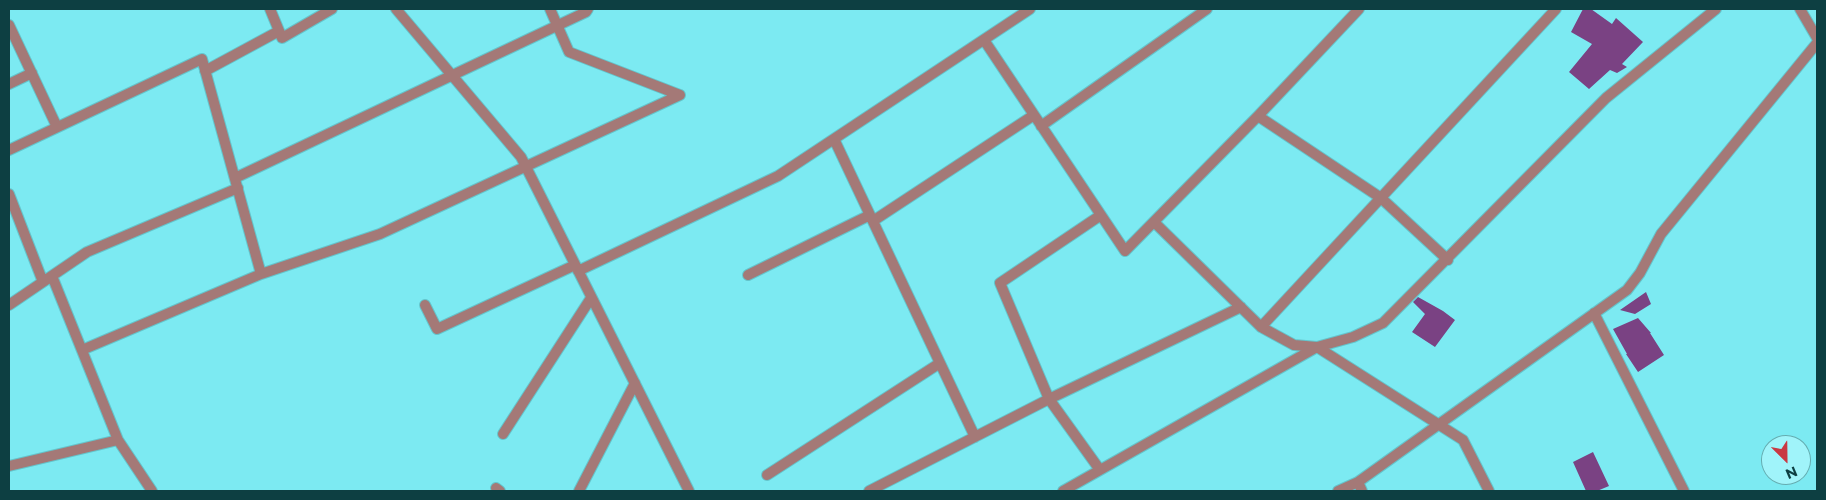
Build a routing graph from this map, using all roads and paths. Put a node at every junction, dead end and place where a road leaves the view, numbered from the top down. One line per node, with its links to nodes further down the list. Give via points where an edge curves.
1 (270, 9): 14 (street)
2 (332, 9): 14 (street, via 282,38)
3 (396, 9): 20 (street)
4 (550, 9): 13 (street)
5 (588, 9): 13 (street)
6 (1030, 9): 16 (street)
7 (1207, 9): 24 (street)
8 (1359, 9): 23 (street)
9 (1556, 9): 32 (street)
10 (1716, 9): 36 (street, via 1606,98)
11 (1800, 9): 15 (street)
12 (9, 25): 19 (street)
13 (558, 26): 20 (street); 28 (street, via 569,52 680,95)
14 (280, 31): 18 (street)
15 (1817, 38)
16 (984, 40): 22 (street); 26 (street)
17 (1817, 44): 45 (street, via 1661,234 1627,290)
18 (205, 71): 25 (street, via 202,59); 29 (street)
19 (32, 73): 21 (street); 25 (street)
20 (452, 76): 28 (street, via 521,158); 29 (street)
21 (9, 84)
22 (1034, 115): 24 (street); 34 (street)
23 (1258, 116): 32 (street); 35 (street)
24 (1041, 126): 33 (street)
25 (57, 127): 27 (street)
26 (834, 139): 34 (street); 37 (street, via 778,176)
27 (9, 150)
28 (525, 167): 37 (street); 38 (street, via 380,234)
29 (235, 178): 30 (street)
30 (238, 188): 38 (street); 40 (street, via 87,252)
31 (9, 194): 40 (street)
32 (1381, 198): 36 (street); 46 (street)
33 (1101, 215): 35 (street, via 1125,251); 51 (street, via 1000,283)
34 (872, 218): 39 (street); 49 (street)
35 (1154, 222): 44 (street)
36 (1448, 260): 47 (street, via 1383,323 1353,337)
37 (576, 268): 41 (street); 42 (street, via 437,329)
38 (261, 274): 48 (street)
39 (748, 275)
40 (47, 279): 43 (street); 48 (street)
41 (591, 298): 50 (street); 53 (street)
42 (425, 305)
43 (9, 306)
44 (1241, 307): 46 (street); 51 (street)
45 (1594, 313): 52 (street); 67 (street)
46 (1261, 327): 47 (street, via 1294,345)
47 (1316, 347): 52 (street); 57 (street)
48 (82, 350): 55 (street)
49 (940, 363): 54 (street); 58 (street)
50 (635, 383): 61 (street); 62 (street)
51 (1048, 399): 54 (street); 57 (street)
52 (1438, 424): 59 (street); 66 (street, via 1463,440)
53 (503, 434)
54 (975, 437): 63 (street)
55 (118, 440): 56 (street); 60 (street)
56 (9, 466)
57 (1100, 470): 64 (street)
58 (767, 475)
59 (1360, 486): 65 (street)
60 (152, 491)
61 (579, 491)
62 (689, 491)
63 (869, 491)
64 (1063, 491)
65 (1338, 491)
66 (1489, 491)
67 (1684, 491)

